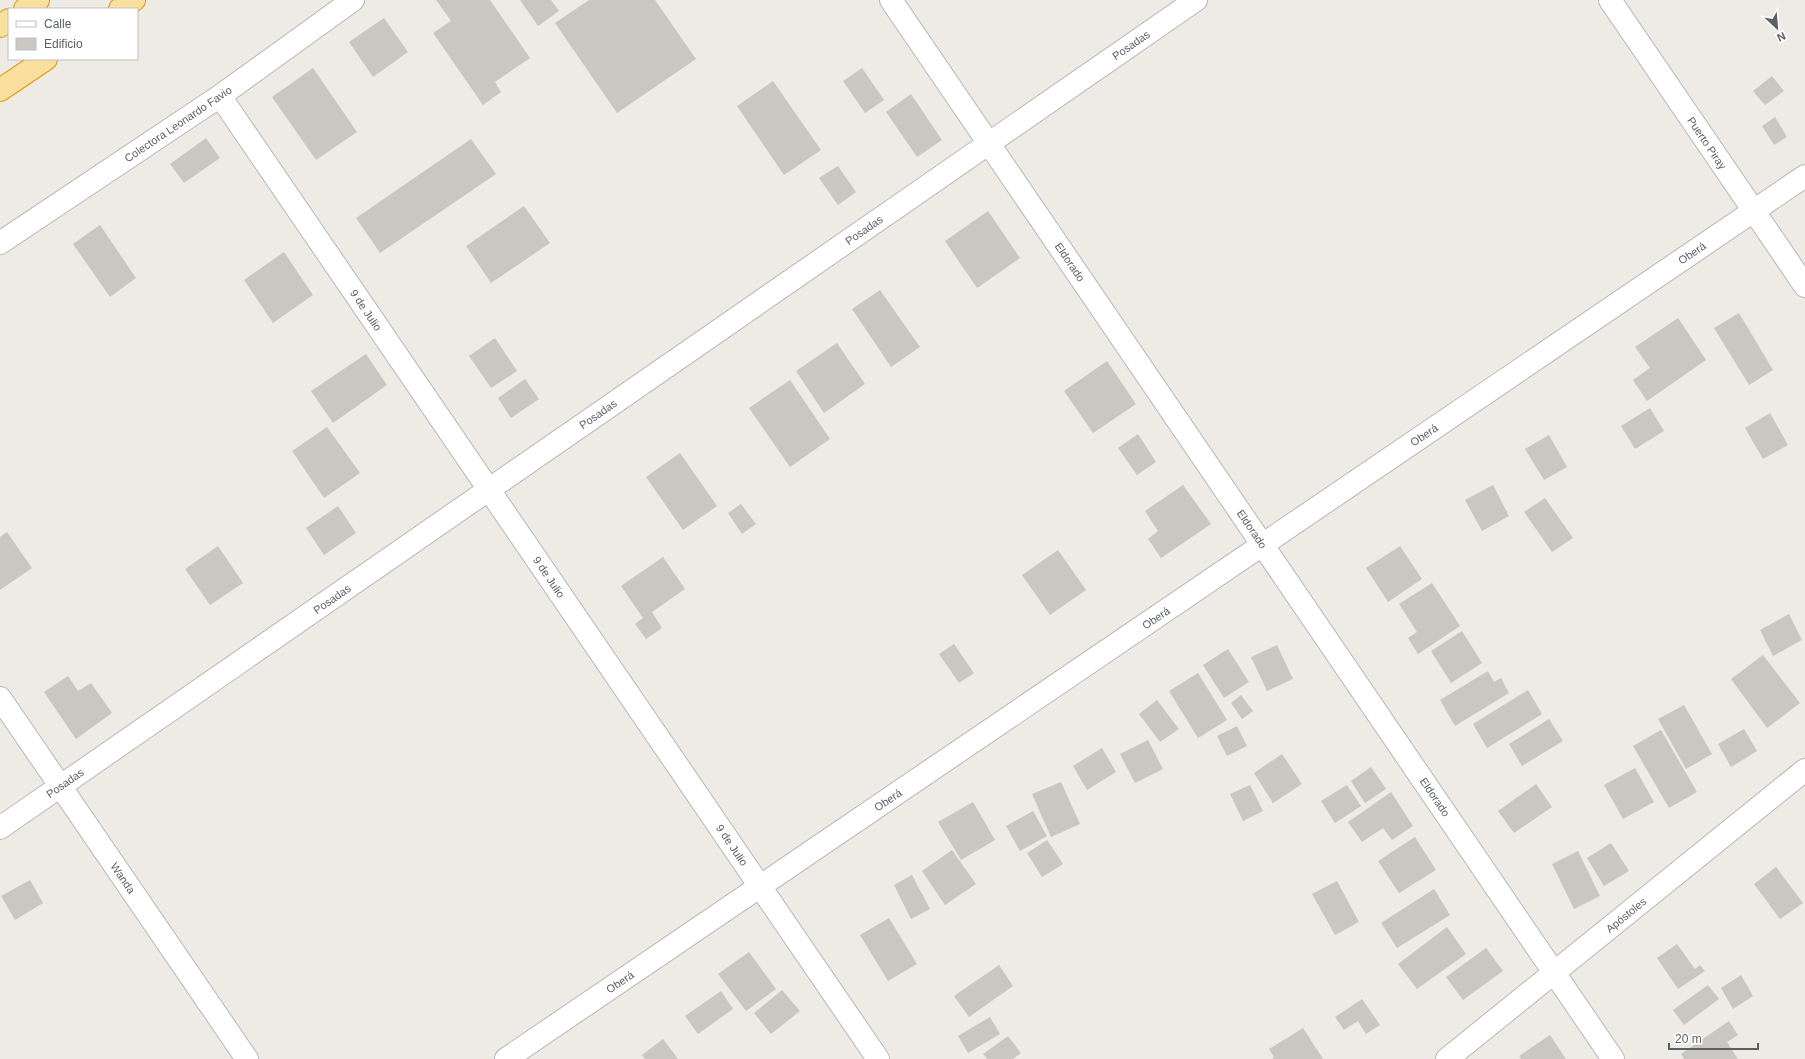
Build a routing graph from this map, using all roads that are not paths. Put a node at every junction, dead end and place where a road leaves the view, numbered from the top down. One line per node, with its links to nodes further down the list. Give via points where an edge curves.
1 (38, 0): 7 (highway)
2 (134, 0): 8 (highway)
3 (353, 0): 11 (street, Colectora Leonardo Favio)
4 (891, 0): 12 (street, Eldorado)
5 (1196, 0): 12 (street, Posadas)
6 (1610, 0): 14 (street, Puerto Piray)
7 (26, 8)
8 (122, 8)
9 (45, 60): 10 (highway)
10 (0, 90)
11 (220, 96): 15 (street, Colectora Leonardo Favio); 17 (street, 9 de Julio)
12 (989, 143): 17 (street, Posadas); 18 (street, Eldorado)
13 (1805, 176): 14 (street, Oberá)
14 (1754, 211): 16 (street, Puerto Piray); 18 (street, Oberá)
15 (0, 243)
16 (1805, 286)
17 (489, 490): 21 (street, Posadas); 23 (street, 9 de Julio)
18 (1263, 545): 23 (street, Oberá); 24 (street, Eldorado)
19 (0, 698): 21 (street, Wanda)
20 (1805, 770): 24 (street, Apóstoles)
21 (60, 786): 22 (street, Posadas); 25 (street, Wanda)
22 (0, 828)
23 (760, 886): 26 (street, Oberá); 27 (street, 9 de Julio)
24 (1554, 973): 28 (street, Apóstoles); 29 (street, Eldorado)
25 (247, 1059)
26 (506, 1059)
27 (878, 1059)
28 (1447, 1059)
29 (1613, 1059)

